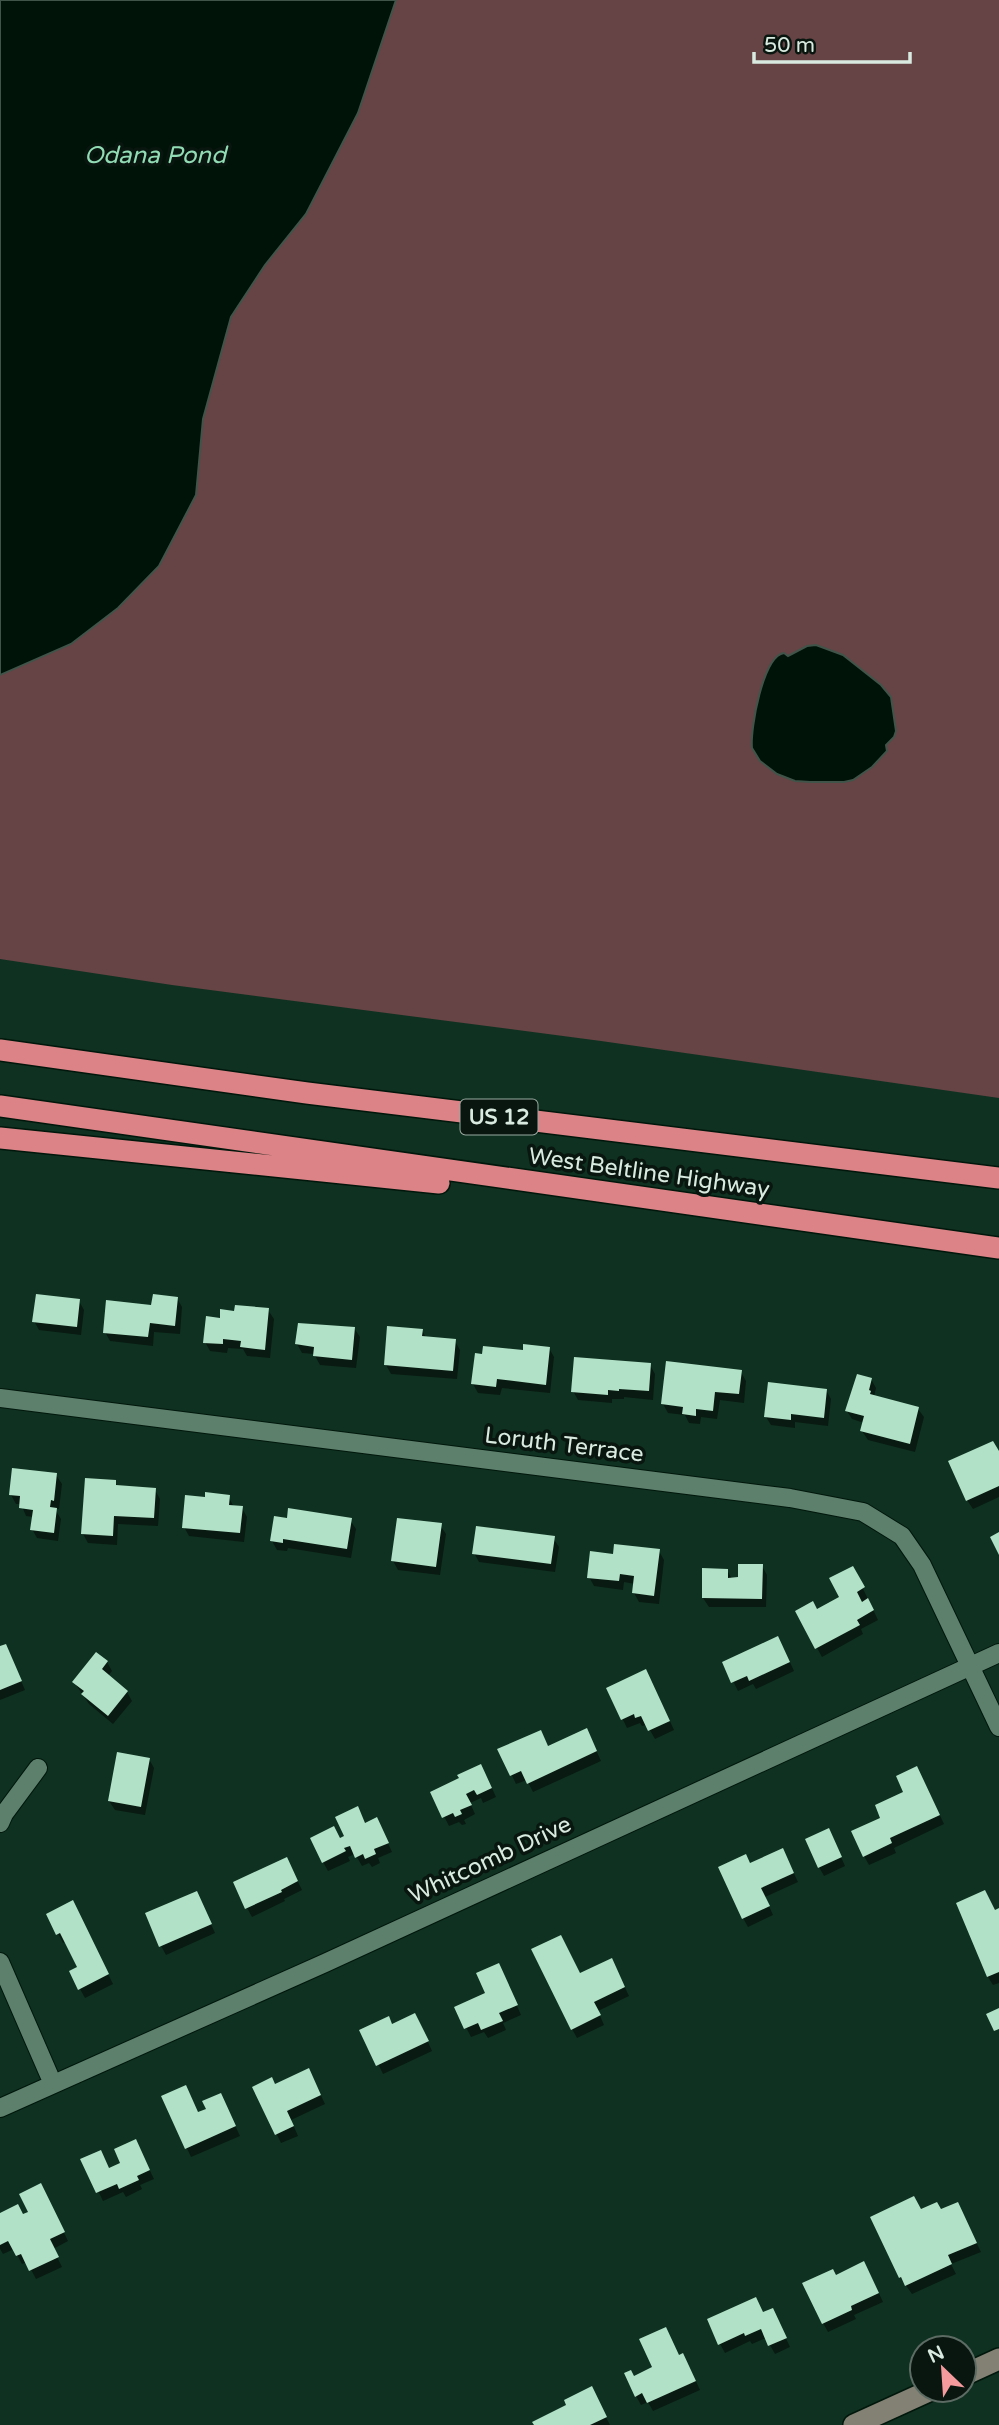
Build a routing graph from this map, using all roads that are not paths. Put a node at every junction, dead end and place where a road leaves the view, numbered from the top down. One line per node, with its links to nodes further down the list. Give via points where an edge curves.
1 (0, 1050): 4 (highway, West Beltline Highway / US 12, via 307,1093)
2 (0, 1106): 5 (highway, West Beltline Highway)
3 (0, 1138): 5 (highway)
4 (999, 1178)
5 (706, 1208): 6 (highway, West Beltline Highway)
6 (999, 1248)
7 (0, 1398): 9 (street, Loruth Terrace, via 790,1498 863,1512 902,1536 922,1564)
8 (999, 1653): 9 (street, Whitcomb Drive)
9 (970, 1666): 10 (street, Loruth Terrace); 14 (street, Whitcomb Drive)
10 (999, 1727)
11 (38, 1768): 12 (street)
12 (0, 1823)
13 (0, 1962): 14 (street)
14 (53, 2084): 15 (street, Whitcomb Drive)
15 (0, 2108)
16 (999, 2359): 17 (street)
17 (978, 2369)
18 (908, 2400): 19 (street)
19 (854, 2425)

